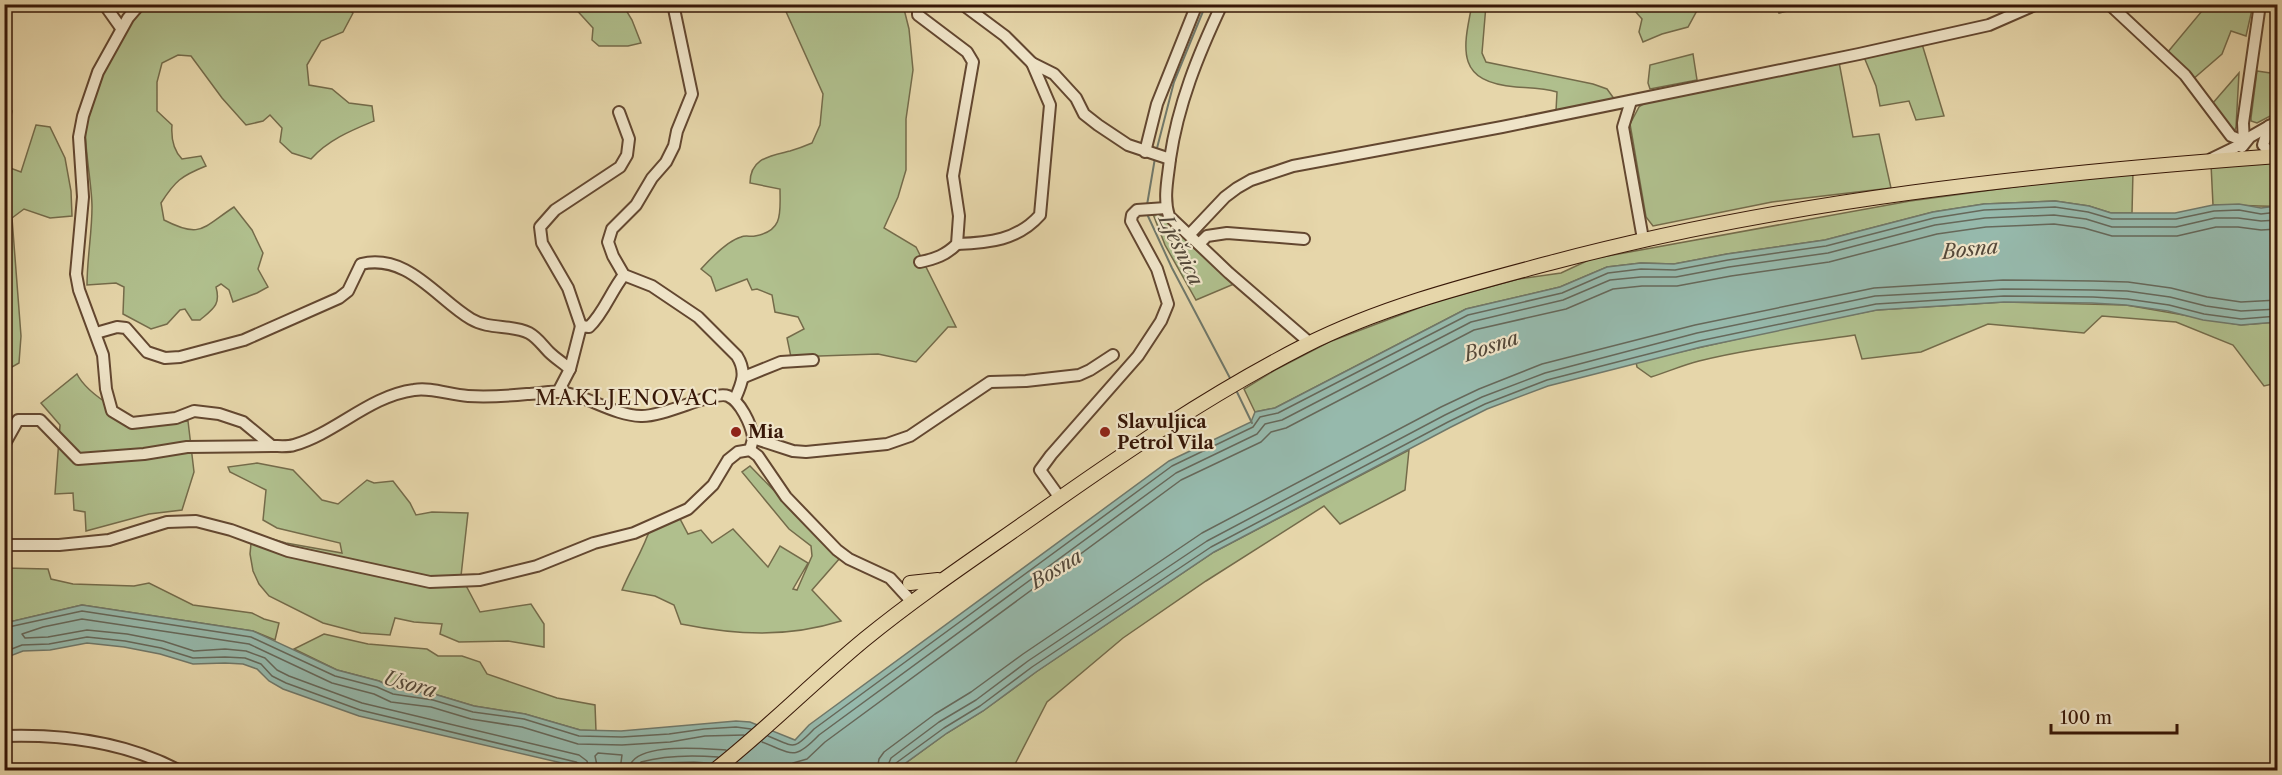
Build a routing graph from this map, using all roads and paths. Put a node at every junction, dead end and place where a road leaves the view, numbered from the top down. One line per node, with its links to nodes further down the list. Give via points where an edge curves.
1 (104, 4): 11 (street)
2 (140, 4): 11 (street)
3 (673, 4): 29 (street, via 692,94 666,162 636,205 612,229 608,242)
4 (918, 4): 27 (street, via 918,15 967,52 973,62 953,176 959,216)
5 (962, 4): 12 (street, via 1005,36)
6 (1197, 4): 17 (street, via 1157,104)
7 (1222, 4): 19 (street, via 1187,83)
8 (2037, 4): 13 (street, via 1989,25)
9 (2109, 4): 16 (street, via 2185,75 2231,136)
10 (2260, 4): 16 (street)
11 (122, 28): 31 (street, via 90,89 80,137 83,197 76,274)
12 (1032, 63): 17 (street, via 1054,74 1076,98 1084,114 1098,125 1128,145); 27 (street, via 1050,105 1040,215 1013,236 982,244)
13 (1631, 101): 23 (street, via 1293,166 1237,188); 25 (street, via 1623,126)
14 (619, 112): 30 (street, via 629,139 620,167 555,210 540,227 542,243 568,288)
15 (2273, 123): 16 (street); 18 (street, via 2263,145)
16 (2243, 142): 20 (street); 21 (street)
17 (1147, 152): 19 (street)
18 (2275, 156): 20 (main road)
19 (1166, 158): 22 (street)
20 (2238, 159): 21 (main road)
21 (2206, 161): 25 (main road, via 2036,176 1806,208)
22 (1160, 208): 23 (street); 43 (street, via 1137,210 1131,220 1157,269 1168,304 1138,356 1040,470)
23 (1190, 234): 26 (street)
24 (1304, 239): 26 (street, via 1227,233 1207,236)
25 (1643, 239): 32 (main road, via 1477,282)
26 (1199, 243): 32 (street)
27 (957, 244): 28 (street, via 936,259)
28 (920, 262)
29 (624, 275): 30 (street, via 596,320 589,327); 36 (street, via 652,286 698,317 737,356)
30 (580, 326): 35 (street)
31 (96, 333): 35 (street, via 126,328 147,352 165,358 180,357 244,340 339,298 348,291 361,264 376,261 408,271 472,320 527,332); 41 (street, via 112,411 121,418 132,423 176,418 194,411 219,414 243,422)
32 (1310, 343): 43 (main road, via 1172,421)
33 (1113, 355): 39 (street, via 1079,375 990,382 910,436 887,444 799,452)
34 (813, 360): 36 (street, via 781,362)
35 (570, 369): 37 (street)
36 (744, 377): 38 (street)
37 (558, 392): 38 (street, via 583,397 624,415 643,417 665,414 712,395 724,394); 41 (street, via 478,396 414,390 347,417 319,436 292,446)
38 (735, 399): 39 (street)
39 (753, 438): 42 (street)
40 (4, 445): 41 (street, via 18,420 40,420 78,459 187,447)
41 (272, 446)
42 (750, 450): 44 (street, via 738,452 728,460 713,485 688,509 634,533 594,543 537,566 480,580 430,582 288,551 196,521 167,522 109,540 59,545); 46 (street, via 786,497 837,550)
43 (1060, 498): 45 (main road)
44 (4, 544)
45 (945, 577): 47 (main road); 48 (main road)
46 (890, 578): 47 (street); 48 (street)
47 (910, 584): 48 (street, via 916,591)
48 (914, 601): 51 (main road)
49 (4, 736): 50 (street, via 78,738 157,759)
50 (178, 771)
51 (715, 771)

